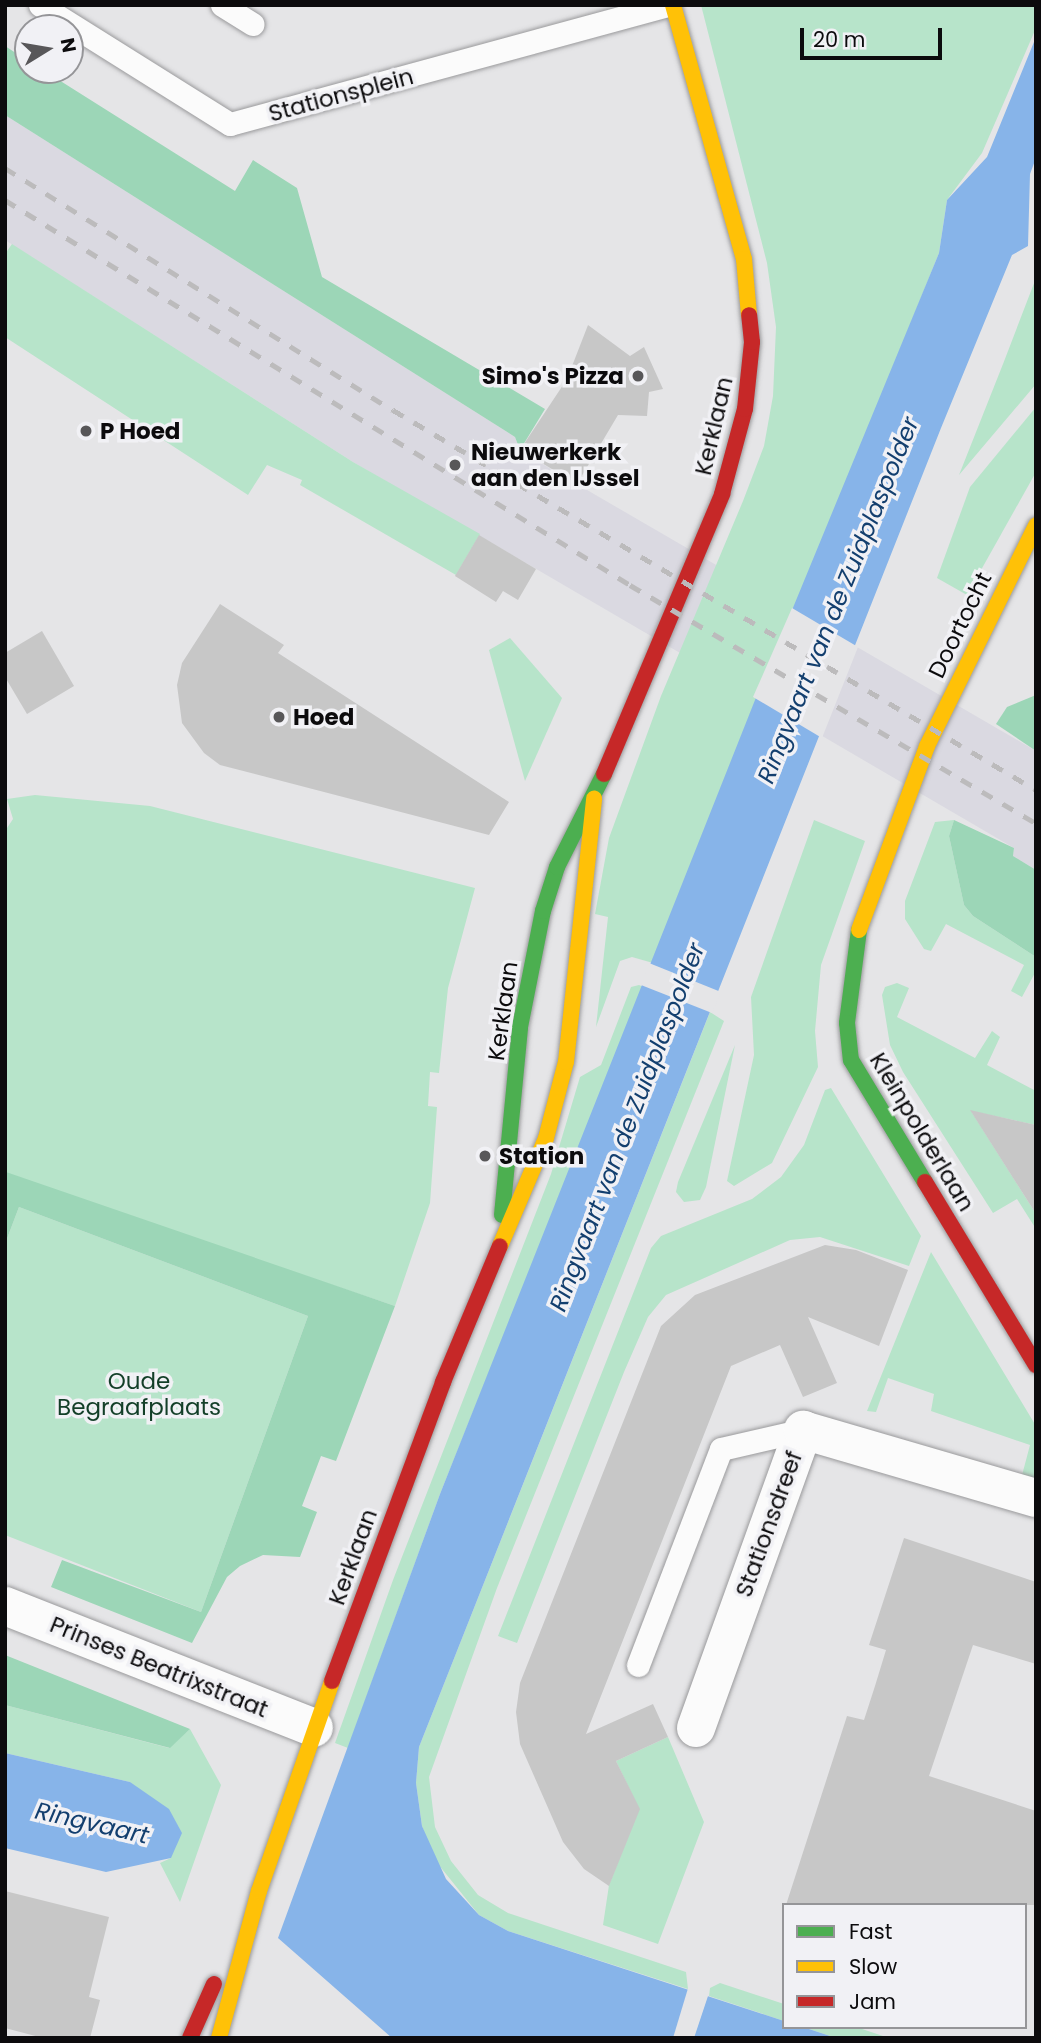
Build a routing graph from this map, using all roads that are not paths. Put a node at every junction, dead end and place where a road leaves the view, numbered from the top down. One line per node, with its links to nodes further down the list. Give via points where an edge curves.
1 (40, 5): 3 (lane, Stationsplein, via 230,124)
2 (222, 5): 4 (lane)
3 (670, 5): 7 (street, Kerklaan, via 744,259 752,342 745,409 722,494)
4 (253, 24)
5 (1036, 525): 6 (street, Doortocht)
6 (927, 746): 9 (street, Kleinpolderlaan, via 857,936 847,1023 851,1060)
7 (594, 798): 8 (street, Kerklaan, via 566,1062 546,1138); 8 (street, Kerklaan, via 556,867 531,961)
8 (499, 1241): 14 (street, Kerklaan)
9 (1036, 1365)
10 (803, 1430): 11 (street, Stationsdreef); 13 (lane, via 721,1449); 15 (street, Stationsdreef)
11 (1036, 1498)
12 (5, 1606): 14 (street, Prinses Beatrixstraat)
13 (638, 1665)
14 (314, 1728): 16 (street, Kerklaan)
15 (696, 1728)
16 (259, 1891): 17 (street, Kerklaan); 18 (street, Kerklaan)
17 (190, 2038)
18 (219, 2038)

